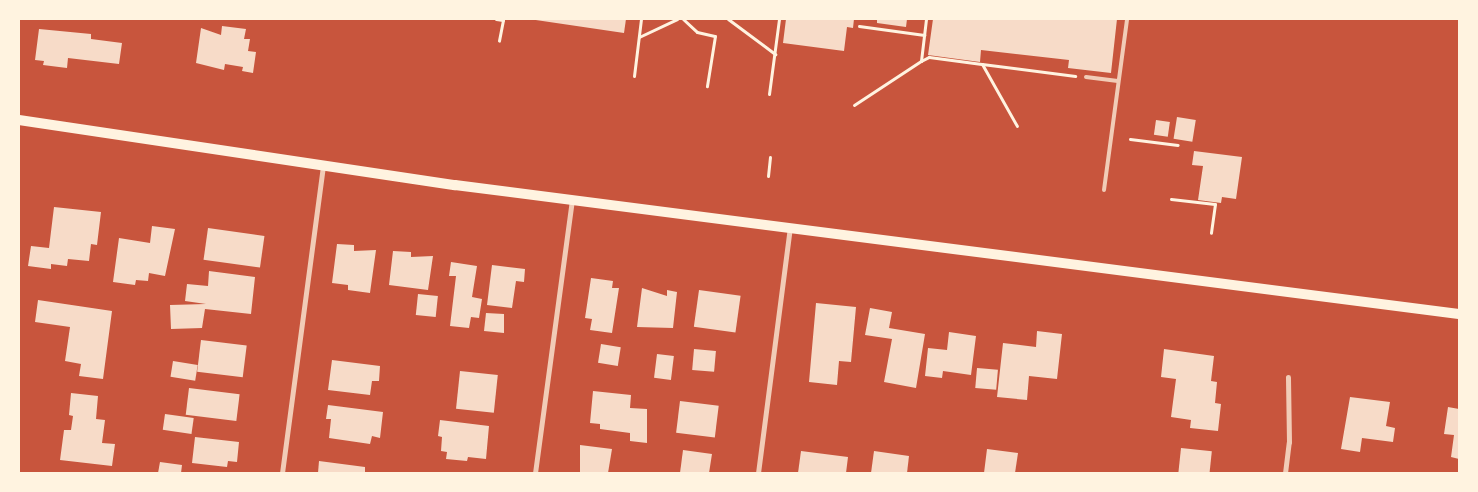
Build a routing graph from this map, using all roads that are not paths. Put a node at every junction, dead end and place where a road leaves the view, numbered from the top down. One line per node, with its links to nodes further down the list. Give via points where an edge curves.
1 (1126, 19): 3 (lane)
2 (1086, 77): 3 (lane)
3 (1118, 81): 6 (lane)
4 (19, 120): 5 (main road)
5 (323, 165): 7 (main road); 11 (street)
6 (1104, 190)
7 (572, 199): 8 (main road); 12 (street)
8 (790, 227): 9 (main road); 13 (street)
9 (1459, 314)
10 (1288, 377): 14 (street, via 1289,442)
11 (282, 473)
12 (535, 473)
13 (758, 473)
14 (1285, 473)

